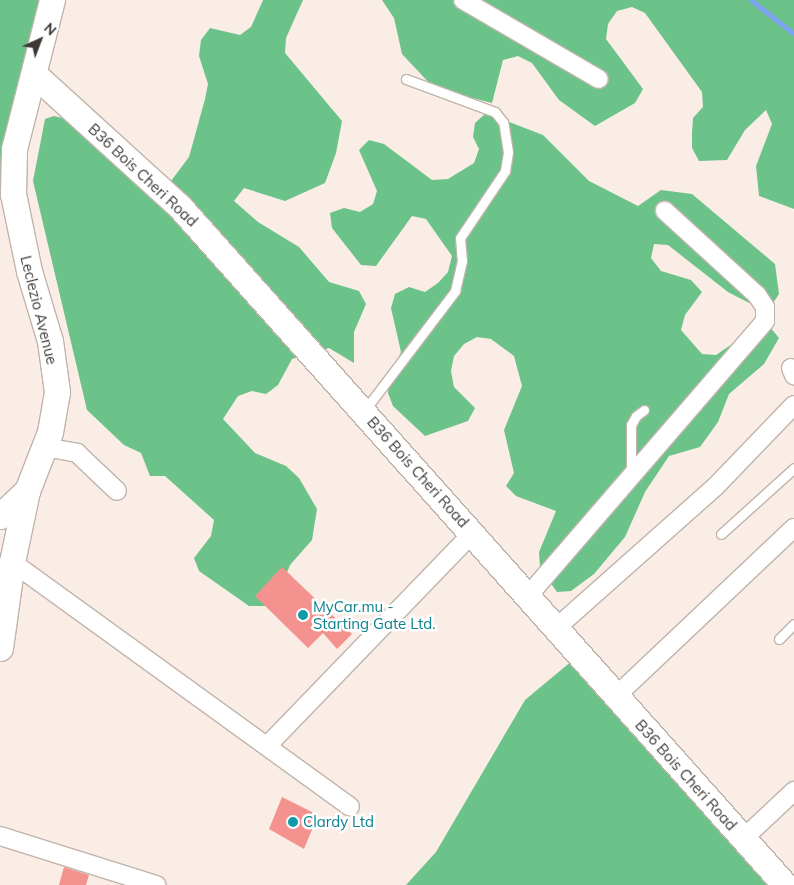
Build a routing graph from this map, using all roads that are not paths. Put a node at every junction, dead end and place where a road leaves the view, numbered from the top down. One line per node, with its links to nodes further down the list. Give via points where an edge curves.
1 (52, 0): 3 (main road, Leclezio Avenue)
2 (463, 0): 5 (street)
3 (35, 75): 9 (main road, B36 Bois Cheri Road, via 180,207); 10 (main road, Leclezio Avenue, via 14,149 13,194 29,271 50,341 57,392)
4 (406, 79): 9 (lane, via 495,112 503,122 508,152 505,171 460,238 462,261 455,291)
5 (599, 79)
6 (665, 211): 12 (street, via 757,295 765,306 766,316 760,330)
7 (794, 405): 22 (street, via 716,486)
8 (644, 410): 12 (lane, via 631,425)
9 (363, 411): 17 (main road, B36 Bois Cheri Road)
10 (44, 447): 13 (main road, Leclezio Avenue); 14 (street, via 77,452)
11 (794, 468): 18 (lane)
12 (631, 474): 20 (street)
13 (27, 491): 15 (main road); 19 (main road, Leclezio Avenue)
14 (118, 491)
15 (0, 516)
16 (794, 528): 25 (street)
17 (472, 534): 20 (main road, B36 Bois Cheri Road); 26 (street)
18 (721, 534)
19 (12, 562): 24 (main road, Leclezio Avenue); 26 (street)
20 (527, 598): 22 (main road, B36 Bois Cheri Road)
21 (794, 624): 23 (lane)
22 (555, 629): 25 (main road, B36 Bois Cheri Road)
23 (779, 639)
24 (0, 648)
25 (615, 698): 30 (main road, B36 Bois Cheri Road)
26 (267, 746): 28 (street)
27 (794, 791): 30 (street)
28 (350, 807)
29 (0, 836): 31 (street)
30 (744, 838): 32 (main road, B36 Bois Cheri Road)
31 (156, 885)
32 (785, 885)

